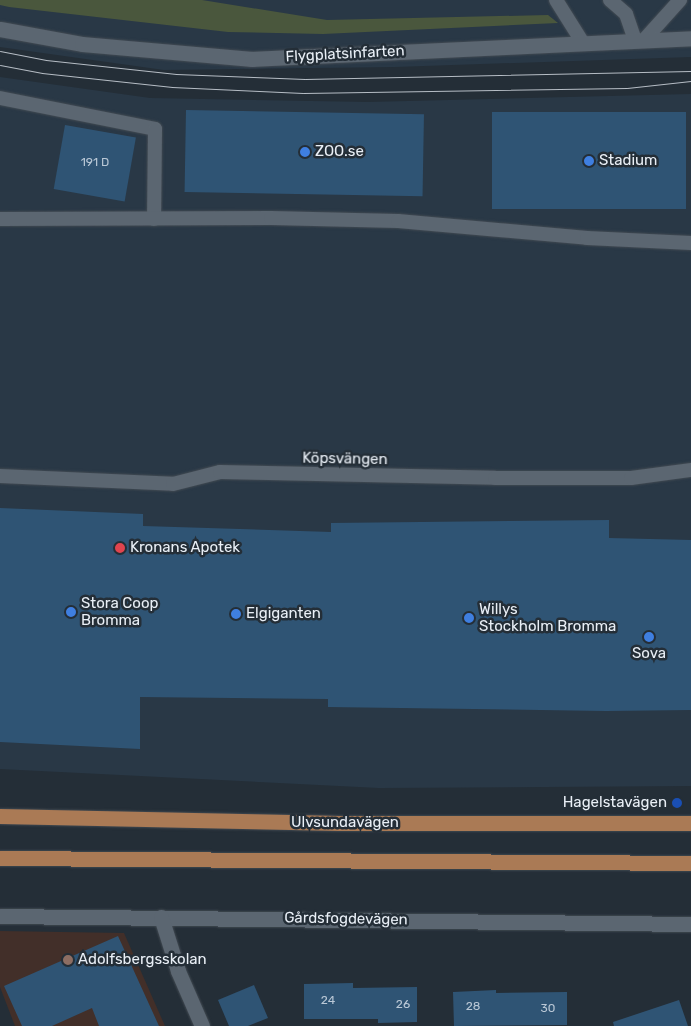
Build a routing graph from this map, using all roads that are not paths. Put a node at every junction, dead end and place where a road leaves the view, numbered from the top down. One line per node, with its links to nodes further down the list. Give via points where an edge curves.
1 (556, 0): 7 (lane)
2 (610, 0): 6 (lane, via 626,14)
3 (680, 0): 6 (lane)
4 (0, 29): 7 (street, Flygplatsinfarten, via 82,44 252,59)
5 (691, 38): 6 (street, Flygplatsinfarten)
6 (640, 40): 7 (street, Flygplatsinfarten)
7 (583, 43)
8 (0, 98): 10 (lane, via 154,130)
9 (0, 219): 10 (lane)
10 (154, 219): 11 (lane, via 398,221 587,238)
11 (691, 243)
12 (691, 470): 13 (lane, Köpsvängen, via 632,478 220,472 173,484)
13 (0, 476)
14 (0, 816): 15 (main road, Ulvsundavägen, via 339,823)
15 (691, 822)
16 (0, 858): 17 (main road)
17 (691, 863)
18 (0, 916): 19 (street, Gårdsfogdevägen)
19 (161, 917): 20 (street, Gårdsfogdevägen); 21 (street, via 178,971)
20 (691, 924)
21 (202, 1026)

